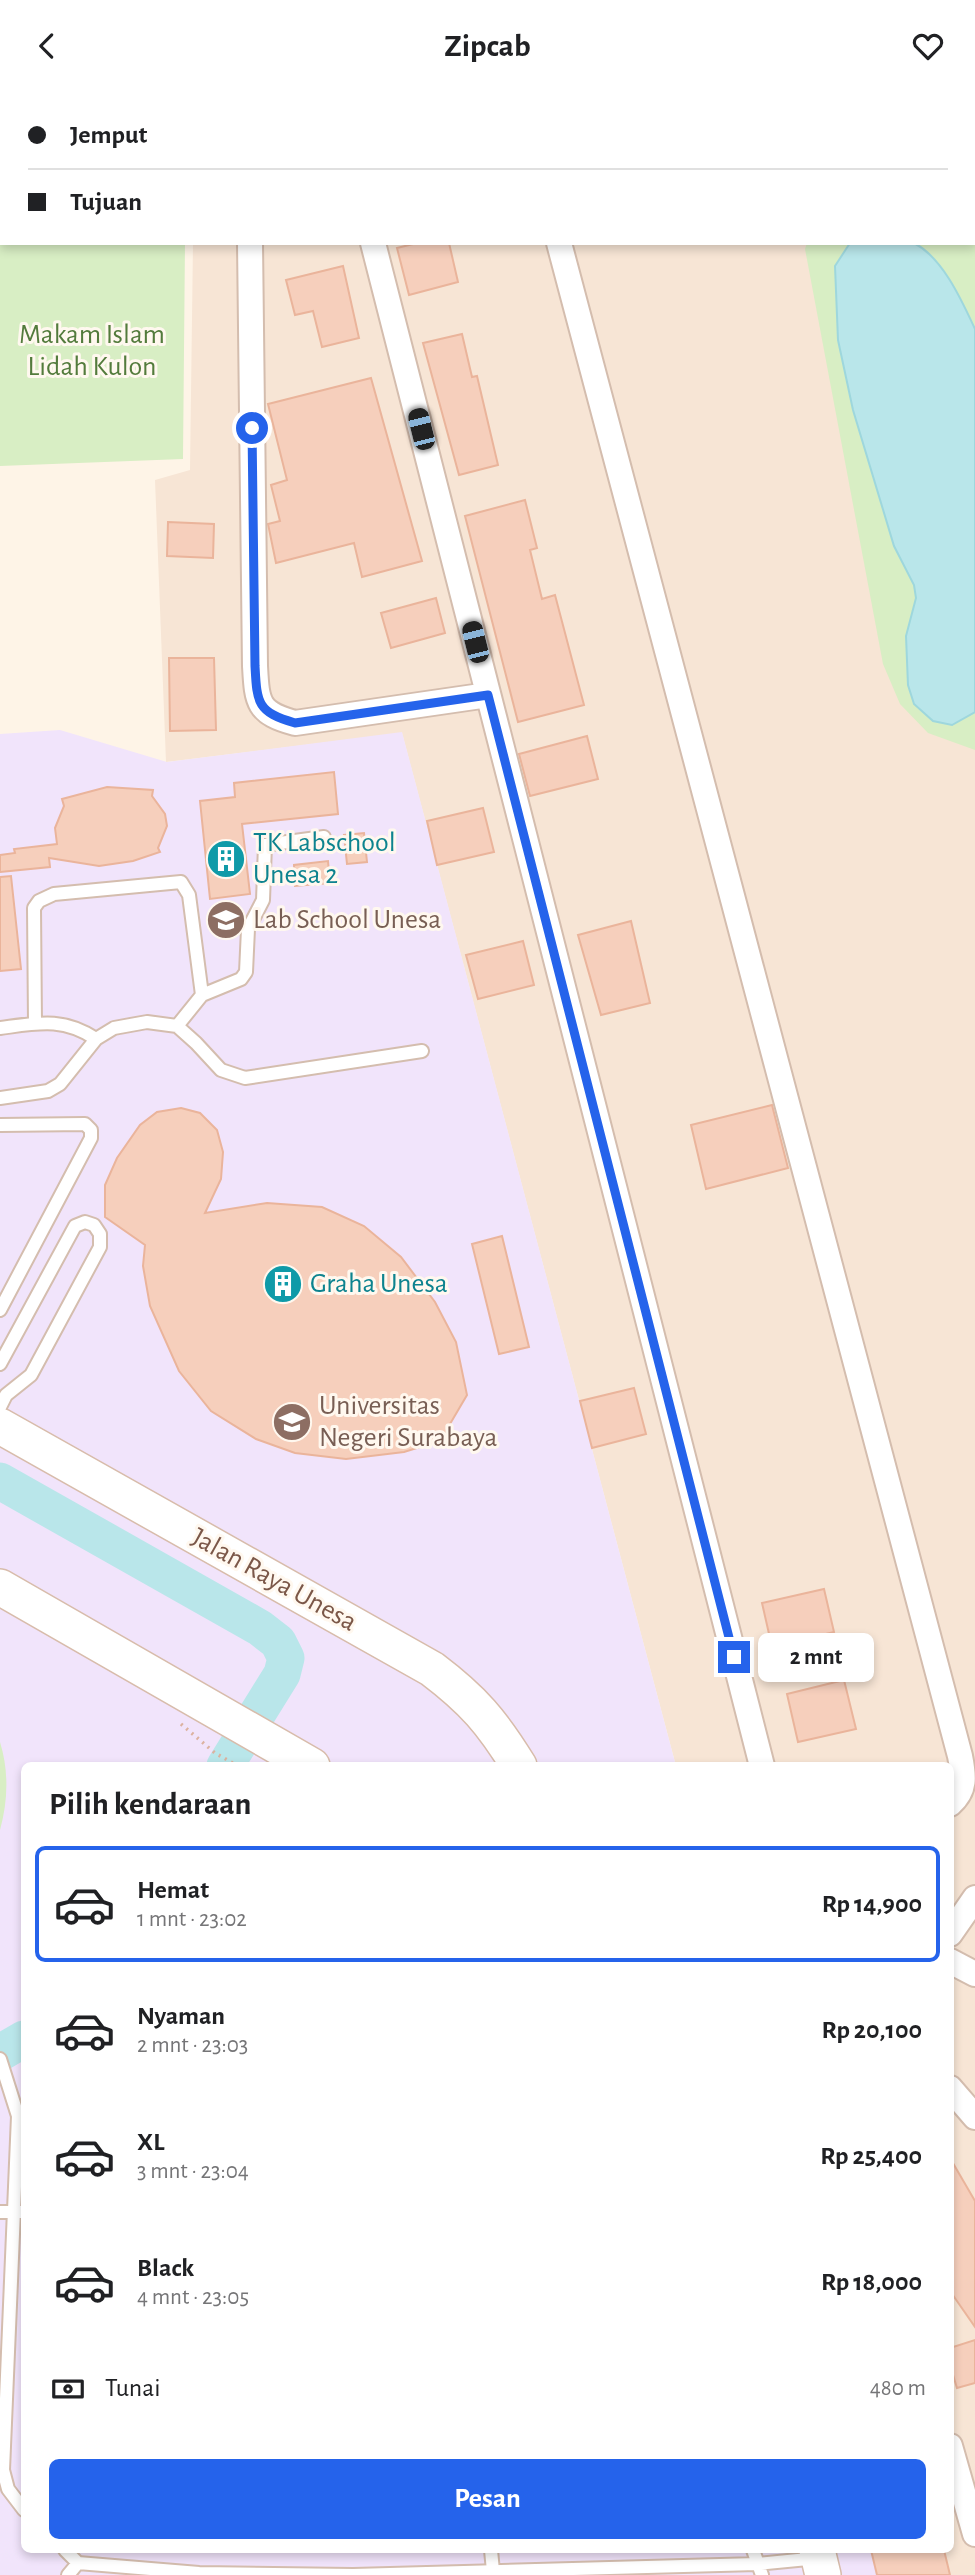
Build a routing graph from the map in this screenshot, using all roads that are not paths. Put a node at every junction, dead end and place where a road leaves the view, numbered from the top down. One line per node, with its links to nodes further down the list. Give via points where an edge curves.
1 (250, 245): 4 (street, via 255,666 263,708 271,716 295,723)
2 (374, 245): 4 (street)
3 (560, 245): 24 (street, via 960,1756 964,1778 960,1796)
4 (488, 695): 23 (street)
5 (324, 837): 6 (lane, via 265,845 263,900 248,929 246,972 241,979)
6 (202, 995): 7 (lane, via 189,895 181,881 54,894 34,908); 8 (lane)
7 (35, 1023): 9 (lane); 10 (lane, via 79,1027)
8 (177, 1026): 10 (lane, via 147,1022 114,1028); 11 (lane, via 220,1070 246,1077)
9 (0, 1028)
10 (96, 1039): 12 (lane, via 60,1084 34,1095)
11 (422, 1051)
12 (0, 1098)
13 (0, 1125): 14 (lane, via 85,1124 91,1130)
14 (54, 1212): 15 (lane); 16 (lane)
15 (75, 1226): 17 (lane); 18 (lane, via 94,1225 100,1247 31,1375 6,1395)
16 (0, 1310)
17 (0, 1364)
18 (0, 1407)
19 (0, 1426): 22 (main road, Jalan Raya Unesa, via 432,1669 486,1716)
20 (0, 1587): 21 (main road)
21 (306, 1762)
22 (516, 1762)
23 (761, 1762)
24 (954, 1801)
25 (975, 1898): 26 (street)
26 (954, 1928)
27 (954, 1963): 28 (street)
28 (975, 1975)
29 (0, 2059): 34 (lane, via 18,2116)
30 (954, 2093): 32 (street)
31 (954, 2117): 33 (street)
32 (975, 2117)
33 (975, 2124)
34 (19, 2212): 35 (lane); 37 (lane)
35 (0, 2213)
36 (954, 2460): 39 (street)
37 (2, 2470): 38 (lane, via 8,2489)
38 (21, 2505)
39 (975, 2534)
40 (68, 2553): 44 (lane)
41 (491, 2553): 46 (lane)
42 (754, 2553): 45 (lane)
43 (820, 2561): 45 (lane)
44 (78, 2563): 48 (lane); 50 (lane)
45 (760, 2570): 47 (lane)
46 (493, 2571): 47 (lane); 49 (lane)
47 (517, 2573)
48 (199, 2574): 51 (lane)
49 (389, 2574): 51 (lane)
50 (68, 2575)
51 (353, 2575)

